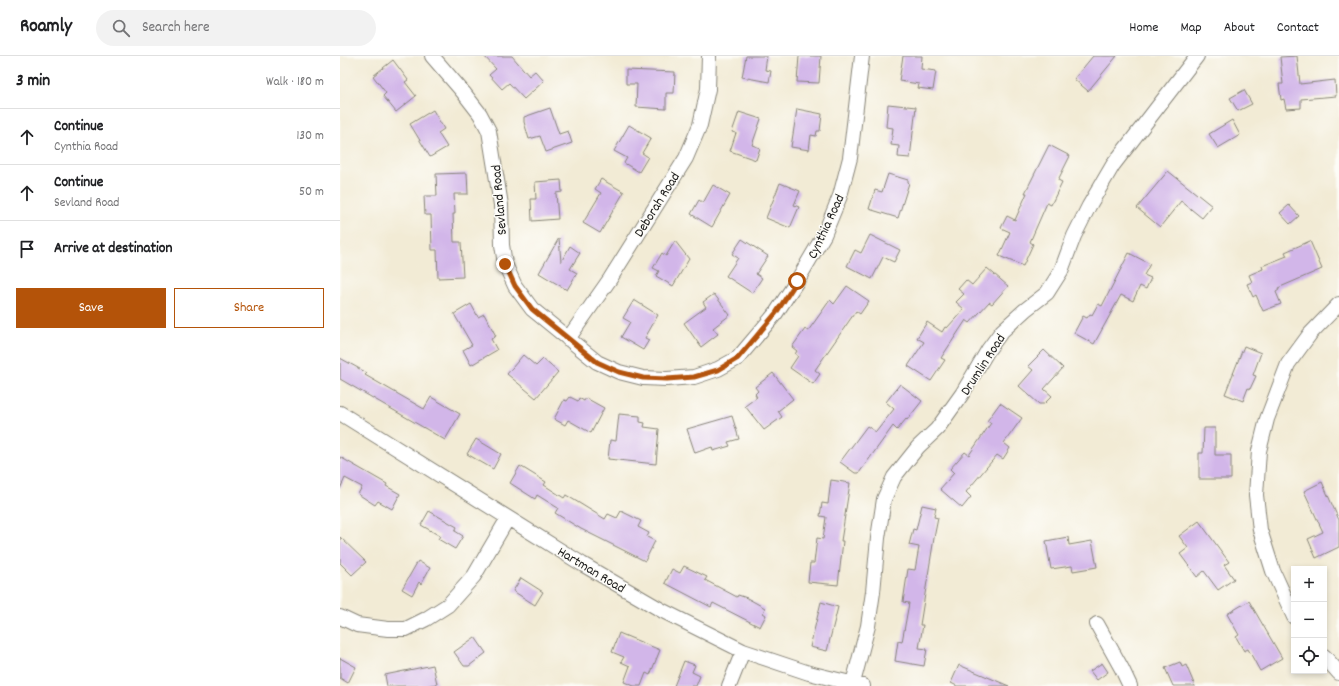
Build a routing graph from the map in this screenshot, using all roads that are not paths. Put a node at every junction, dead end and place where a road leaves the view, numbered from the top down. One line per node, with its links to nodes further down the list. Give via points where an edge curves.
1 (432, 56): 6 (street, Sevland Road, via 467,97 489,130 501,205 505,264 515,286 532,309)
2 (709, 56): 6 (street, Deborah Road, via 708,89 700,125 686,158 610,279)
3 (862, 56): 6 (street, Cynthia Road, via 850,158 840,196 824,235 776,313 738,358 718,370 694,377 643,378 619,372 597,362)
4 (1197, 56): 15 (street, Drumlin Road, via 1113,165 1089,206 1061,271 1047,293 1002,332 937,429 918,447 894,477 884,499 874,592)
5 (1339, 304): 9 (street, via 1310,334 1288,364 1267,419 1259,451 1256,495 1260,530 1273,571)
6 (568, 339)
7 (340, 413): 8 (street, Hartman Road)
8 (508, 518): 10 (street, via 474,576 448,605 426,619 406,629 388,629 357,625); 12 (street, Hartman Road, via 663,611)
9 (1291, 610)
10 (340, 617)
11 (1098, 624): 17 (street)
12 (743, 651): 15 (street, Hartman Road, via 809,673); 16 (street)
13 (1327, 659): 14 (street)
14 (1339, 673)
15 (858, 685)
16 (729, 686)
17 (1130, 686)

